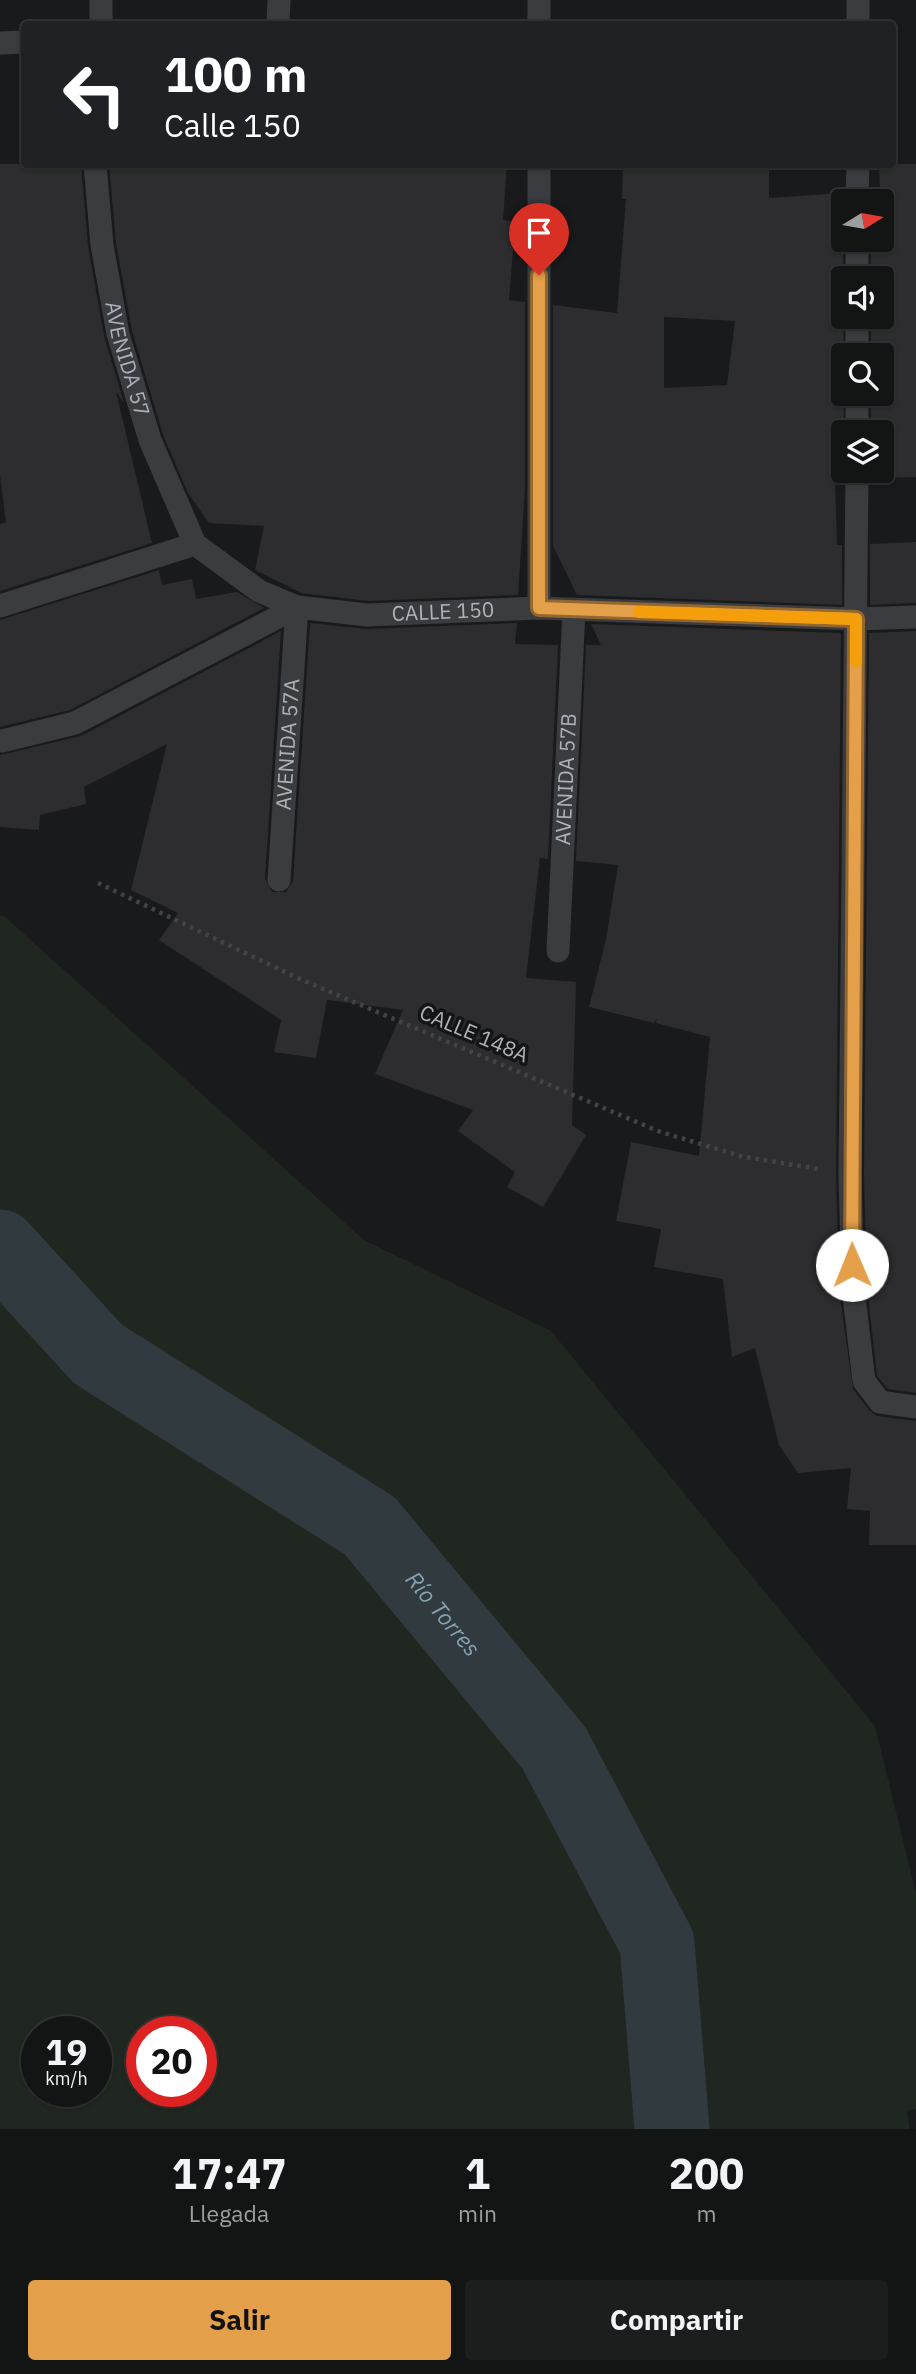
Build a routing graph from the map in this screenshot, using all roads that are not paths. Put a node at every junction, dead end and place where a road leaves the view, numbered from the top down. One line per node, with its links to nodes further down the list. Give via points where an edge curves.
1 (102, 0): 5 (lane)
2 (278, 0): 6 (lane)
3 (539, 0): 7 (lane)
4 (858, 0): 8 (lane)
5 (101, 21)
6 (278, 21)
7 (539, 21)
8 (858, 21)
9 (21, 42): 10 (lane)
10 (0, 43)
11 (95, 168): 16 (lane, AVENIDA 57, via 102,245 118,334 150,440)
12 (539, 168): 19 (lane)
13 (858, 168): 14 (lane)
14 (857, 189)
15 (857, 483): 22 (lane)
16 (195, 544): 17 (lane); 18 (lane, CALLE 150, via 259,591)
17 (0, 606)
18 (297, 607): 19 (lane, CALLE 150, via 367,615); 23 (lane, via 75,723); 24 (lane, AVENIDA 57A)
19 (539, 608): 20 (lane, CALLE 150)
20 (575, 610): 22 (lane, CALLE 150); 25 (lane, AVENIDA 57B)
21 (916, 617): 22 (lane, CALLE 150)
22 (856, 619): 26 (lane, via 850,1174 853,1288 864,1381 880,1402)
23 (2, 741)
24 (279, 880)
25 (558, 951)
26 (916, 1407)

